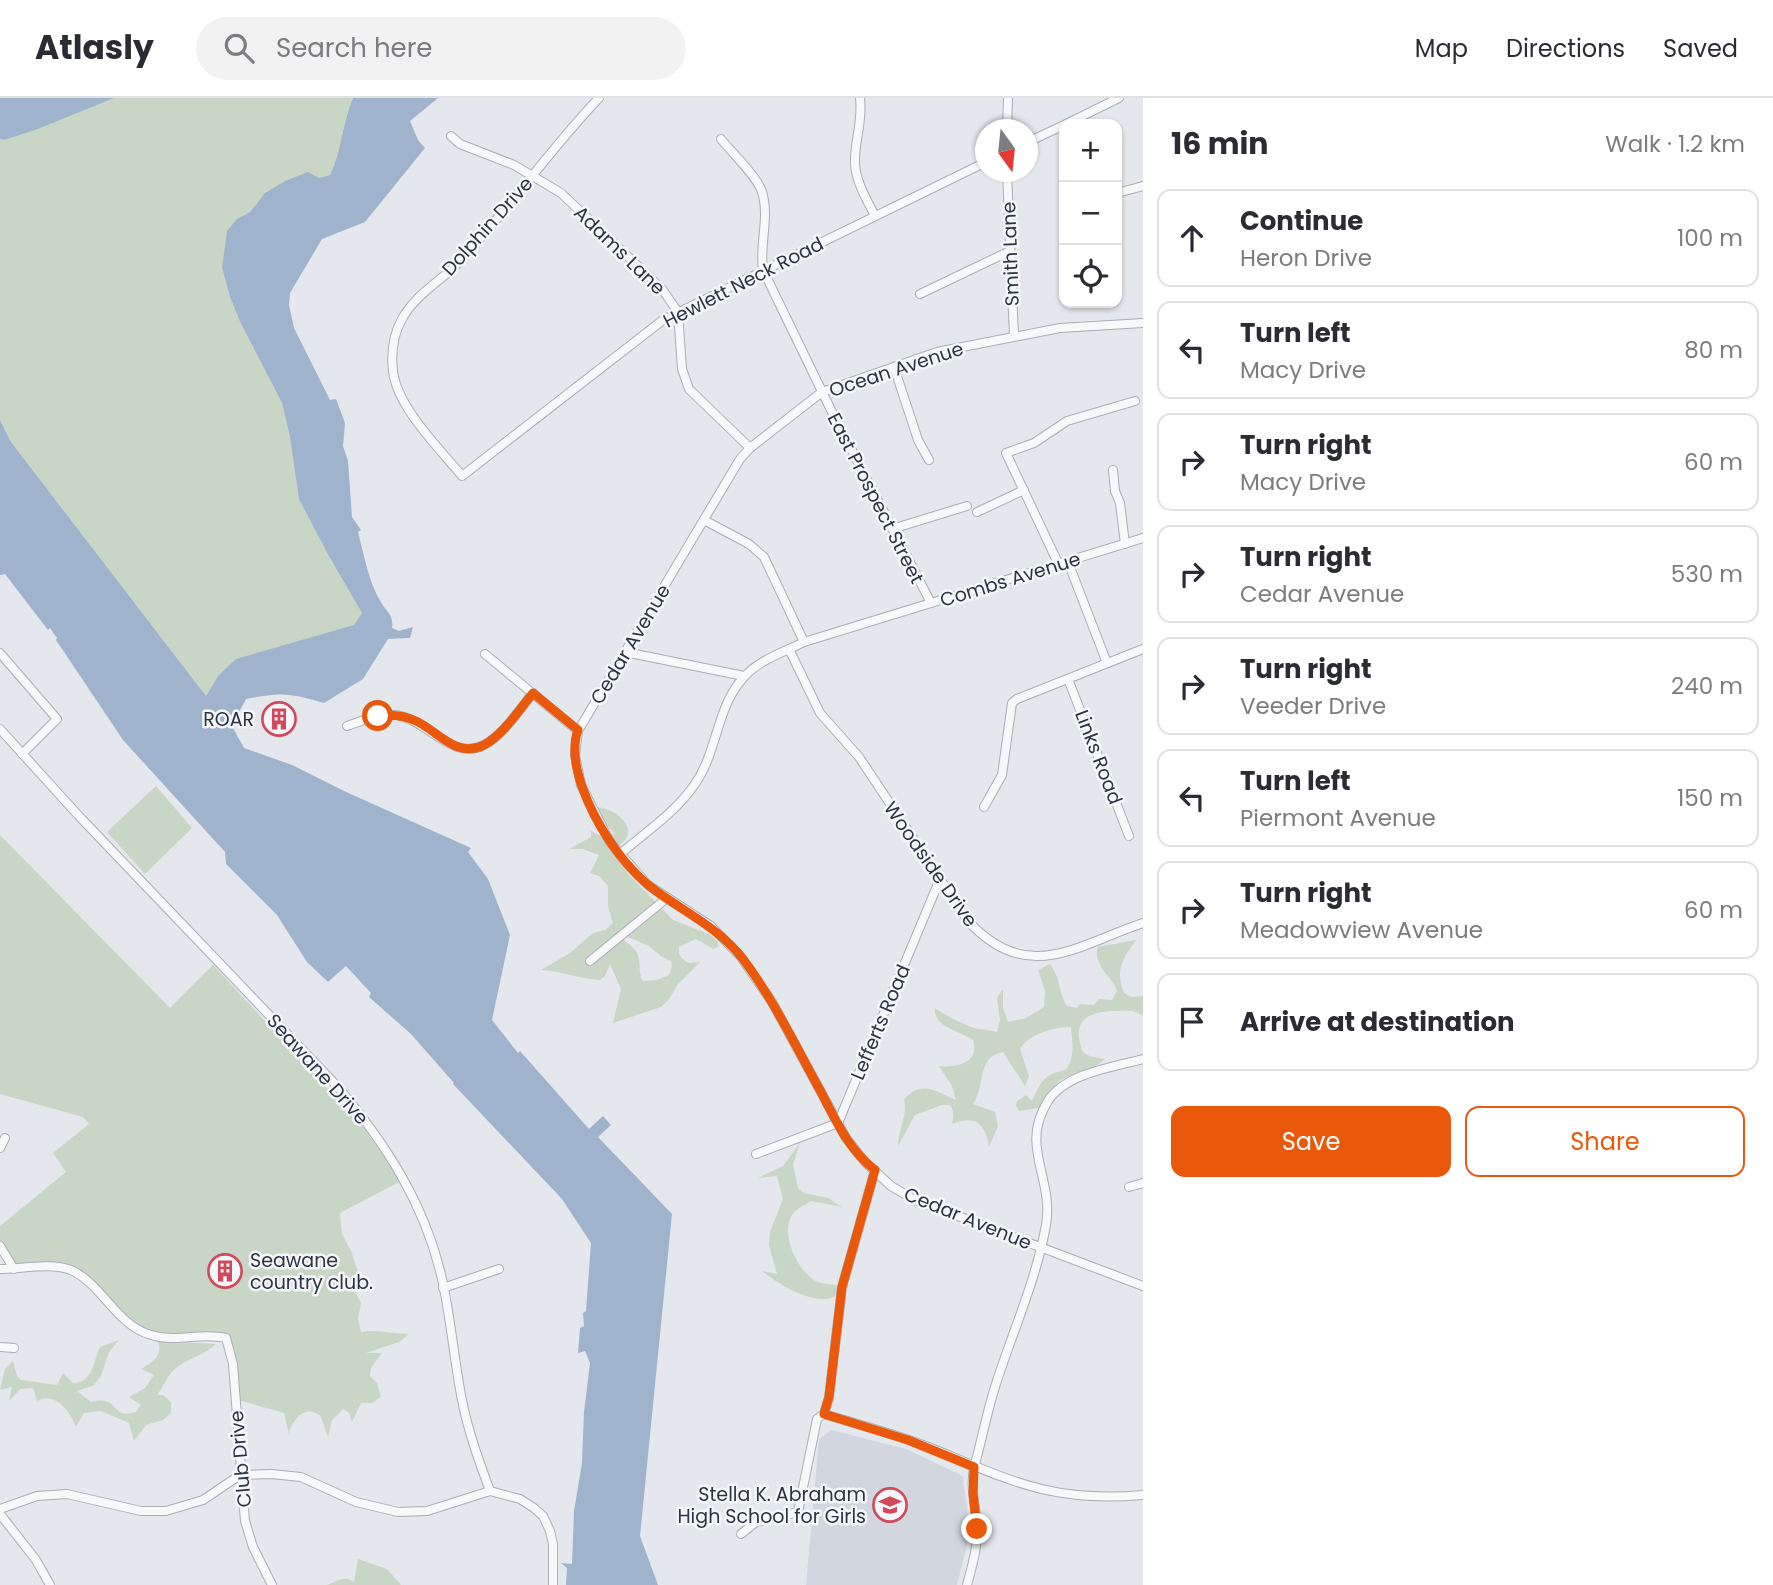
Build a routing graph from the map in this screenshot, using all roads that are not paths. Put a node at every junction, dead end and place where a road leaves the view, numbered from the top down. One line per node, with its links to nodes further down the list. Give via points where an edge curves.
1 (599, 98): 12 (street, Dolphin Drive)
2 (860, 98): 16 (street, via 855,166)
3 (1008, 98): 5 (street)
4 (1119, 98): 6 (street)
5 (1007, 119)
6 (1077, 119)
7 (1059, 128): 9 (street)
8 (451, 136): 12 (street, Adams Lane, via 463,146)
9 (1038, 137)
10 (721, 139): 18 (street, via 762,191)
11 (975, 167): 16 (street, Hewlett Neck Road)
12 (533, 176): 20 (street, Adams Lane, via 585,215 662,289); 28 (street, Dolphin Drive, via 461,261 412,302 393,342 393,372 400,394)
13 (1007, 182): 17 (street, Smith Lane)
14 (1143, 186): 15 (street)
15 (1122, 191)
16 (875, 216): 18 (street, Hewlett Neck Road)
17 (1010, 251): 19 (street); 22 (street, Smith Lane)
18 (763, 271): 20 (street, Hewlett Neck Road); 24 (street, East Prospect Street)
19 (920, 294)
20 (678, 312): 26 (street, Adams Lane, via 688,389); 28 (street, Hewlett Neck Road, via 462,477)
21 (1143, 323): 22 (street, Ocean Avenue)
22 (1014, 336): 23 (street, Ocean Avenue)
23 (894, 366): 24 (street, Ocean Avenue); 27 (street)
24 (822, 392): 26 (street, Ocean Avenue); 34 (street, East Prospect Street)
25 (1135, 401): 30 (street, via 1067,421 1034,443 1006,453)
26 (750, 448): 33 (street, Cedar Avenue)
27 (929, 460)
28 (455, 467)
29 (1112, 470): 36 (street)
30 (1024, 491): 32 (street); 37 (street)
31 (967, 506): 34 (street)
32 (977, 512)
33 (704, 520): 39 (street, via 764,557); 42 (street, Cedar Avenue)
34 (892, 529): 38 (street, East Prospect Street)
35 (1143, 539): 36 (street, Combs Avenue)
36 (1125, 544): 37 (street, Combs Avenue)
37 (1063, 562): 38 (street, Combs Avenue); 45 (street)
38 (931, 603): 39 (street, Combs Avenue)
39 (804, 642): 40 (street, Combs Avenue)
40 (789, 649): 46 (street, Combs Avenue); 56 (street, Woodside Drive, via 820,713 859,757)
41 (1143, 649): 45 (street)
42 (625, 652): 46 (street); 51 (street, Cedar Avenue)
43 (0, 653): 52 (street, via 57,719)
44 (485, 654): 48 (street)
45 (1107, 663): 47 (street)
46 (744, 676): 55 (street, via 724,705 697,782)
47 (1069, 679): 53 (street, via 1012,703 1002,775); 54 (street, Links Road)
48 (533, 693): 49 (street, via 484,745 454,746 403,716 378,716); 51 (street)
49 (347, 726)
50 (0, 729): 52 (street, Seawane Drive)
51 (578, 730): 55 (street, Cedar Avenue, via 575,755 581,785)
52 (22, 754): 74 (street, Seawane Drive, via 368,1123 413,1198)
53 (984, 807)
54 (1129, 836)
55 (620, 854): 57 (street, Cedar Avenue)
56 (940, 879): 58 (street, Woodside Drive, via 980,933 1017,953 1042,956 1078,950); 61 (street, Lefferts Road)
57 (667, 898): 59 (street); 61 (street, Cedar Avenue, via 711,926 741,957 772,1002)
58 (1143, 923)
59 (590, 961)
60 (1143, 1059): 69 (street, via 1074,1080 1048,1102 1036,1130 1048,1200)
61 (838, 1123): 64 (street); 65 (street, Cedar Avenue)
62 (5, 1138): 63 (street)
63 (0, 1148)
64 (757, 1154)
65 (875, 1170): 69 (street, Cedar Avenue, via 913,1199); 77 (street, via 842,1287)
66 (1143, 1183): 67 (street)
67 (1129, 1187)
68 (0, 1246): 71 (street)
69 (1040, 1248): 73 (street, Cedar Avenue); 78 (street)
70 (0, 1269): 71 (street)
71 (15, 1269): 79 (street, Club Drive, via 69,1269 132,1326 152,1336 226,1338 232,1353)
72 (499, 1269): 74 (street)
73 (1143, 1286)
74 (443, 1288): 80 (street, Seawane Drive, via 462,1403)
75 (0, 1347): 76 (street)
76 (15, 1348)
77 (824, 1414): 78 (street); 83 (street, via 817,1419 798,1512 756,1522)
78 (974, 1467): 81 (street, via 1055,1494); 87 (street, via 976,1546)
79 (240, 1475): 80 (street, via 301,1477 356,1502 398,1512 427,1511); 82 (street, via 203,1500 166,1511 141,1511 67,1494 37,1496); 85 (street, Club Drive, via 245,1521)
80 (490, 1491): 86 (street, via 520,1499 543,1516 553,1544)
81 (1143, 1495)
82 (0, 1512): 84 (street)
83 (741, 1534)
84 (50, 1585)
85 (272, 1585)
86 (553, 1585)
87 (967, 1585)

